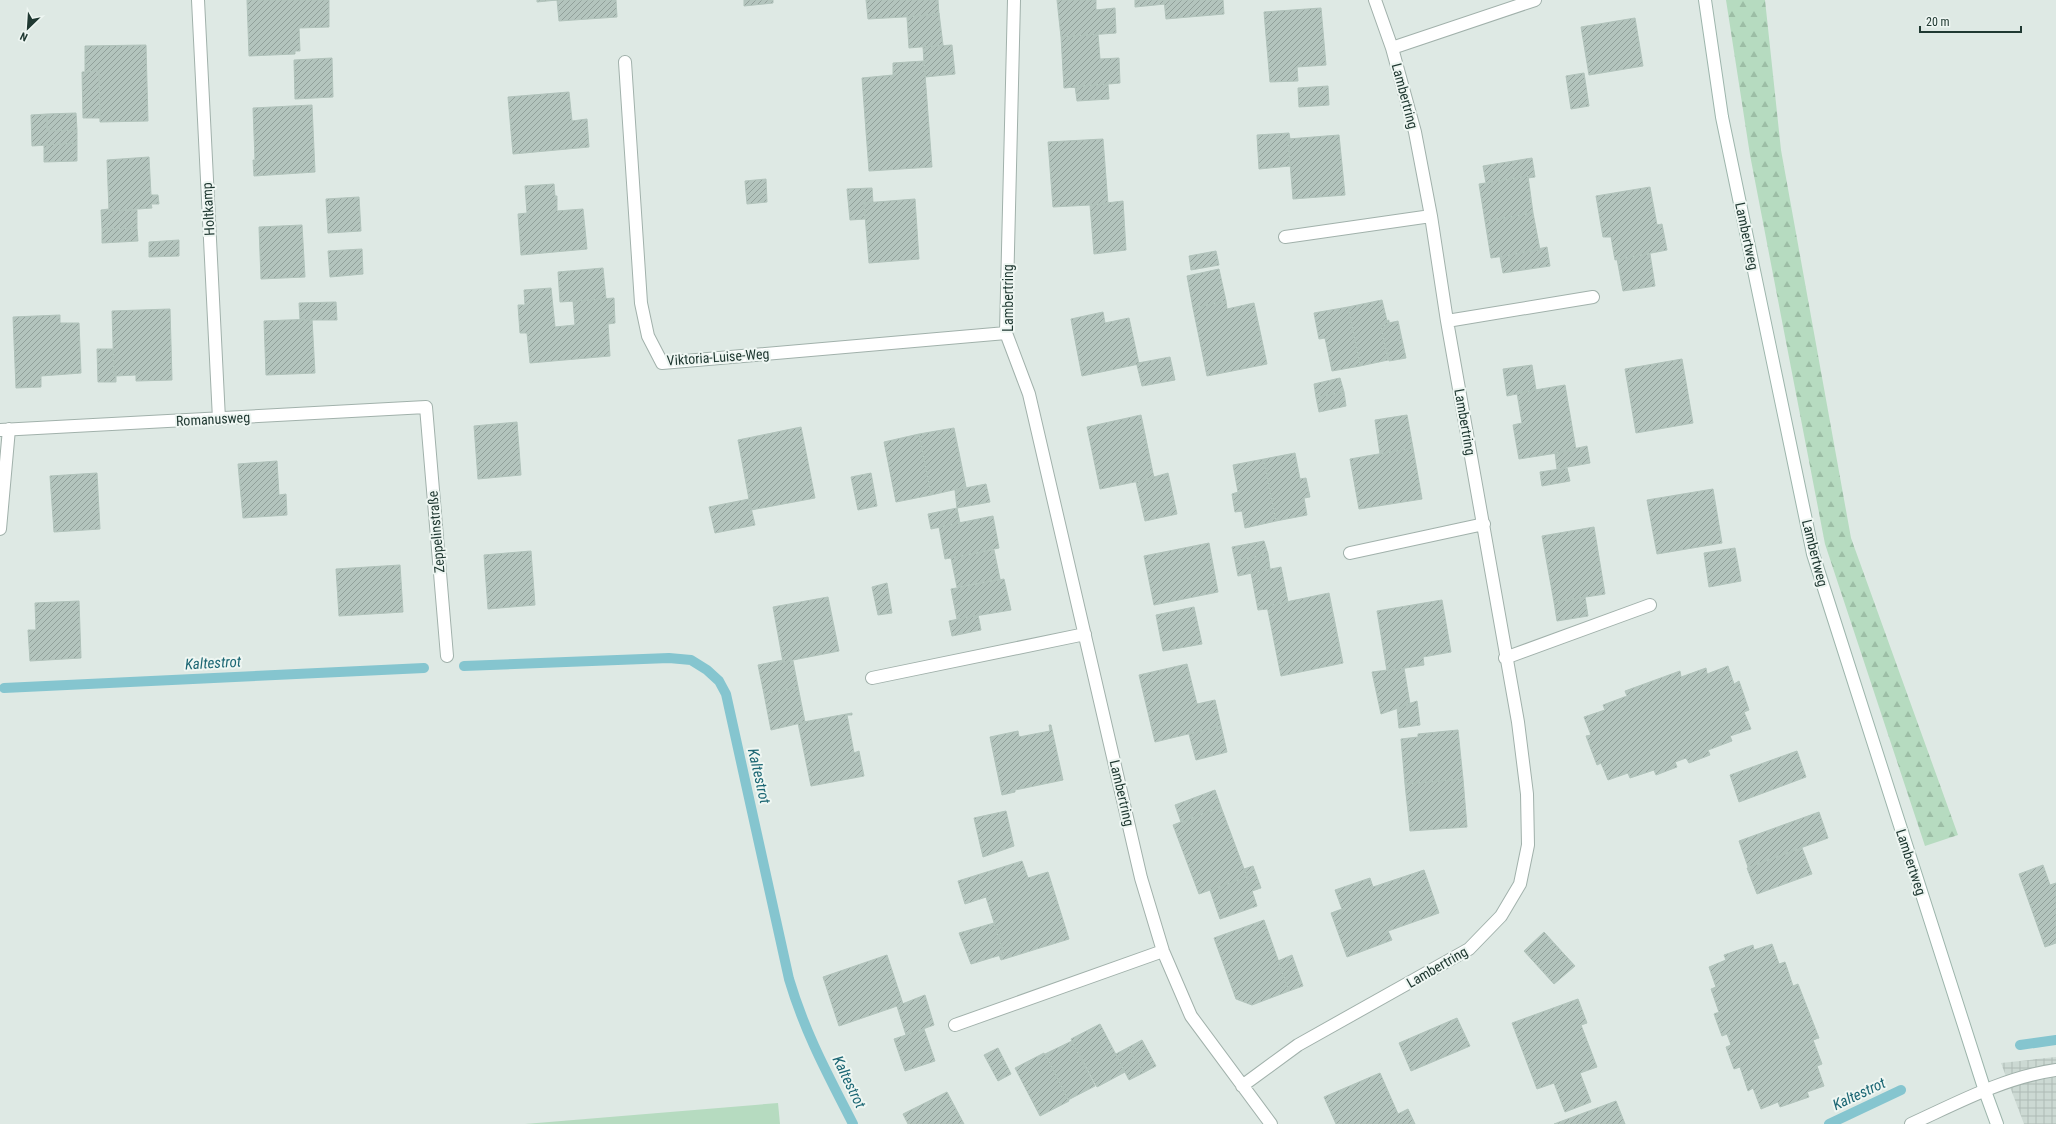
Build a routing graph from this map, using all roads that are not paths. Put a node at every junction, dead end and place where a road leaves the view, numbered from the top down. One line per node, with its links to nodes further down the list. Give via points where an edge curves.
1 (198, 0): 14 (street, Holtkamp)
2 (1014, 0): 12 (street, Lambertring)
3 (1375, 0): 6 (street, Lambertring)
4 (1535, 0): 6 (street, Lambertring)
5 (1705, 0): 28 (street, Lambertweg, via 1722,117 1813,554)
6 (1392, 48): 8 (street, Lambertring, via 1415,132)
7 (625, 62): 12 (street, Viktoria-Luise-Weg, via 641,303 648,336 662,363)
8 (1431, 216): 9 (street); 11 (street, Lambertring)
9 (1286, 237)
10 (1593, 297): 11 (street)
11 (1447, 321): 16 (street, Lambertring)
12 (1006, 333): 20 (street, Lambertring, via 1029,394)
13 (426, 407): 14 (street, Romanusweg); 21 (street, Zeppelinstraße)
14 (219, 419): 15 (street, Romanusweg)
15 (5, 430): 17 (street)
16 (1484, 524): 18 (street); 22 (street, Lambertring)
17 (0, 529)
18 (1350, 553)
19 (1650, 605): 22 (street)
20 (1085, 634): 23 (street); 24 (street, Lambertring, via 1141,878)
21 (447, 656)
22 (1505, 658): 27 (street, Lambertring, via 1518,722 1527,794 1528,845 1520,884 1501,916 1469,949 1298,1046)
23 (872, 678)
24 (1163, 951): 25 (street); 27 (street, Lambertring, via 1191,1016)
25 (955, 1025)
26 (2056, 1070): 28 (street, via 2032,1073)
27 (1242, 1086): 29 (street, Lambertring)
28 (1985, 1091): 30 (street); 31 (street, Lambertweg)
29 (1271, 1124)
30 (1911, 1124)
31 (1997, 1124)

